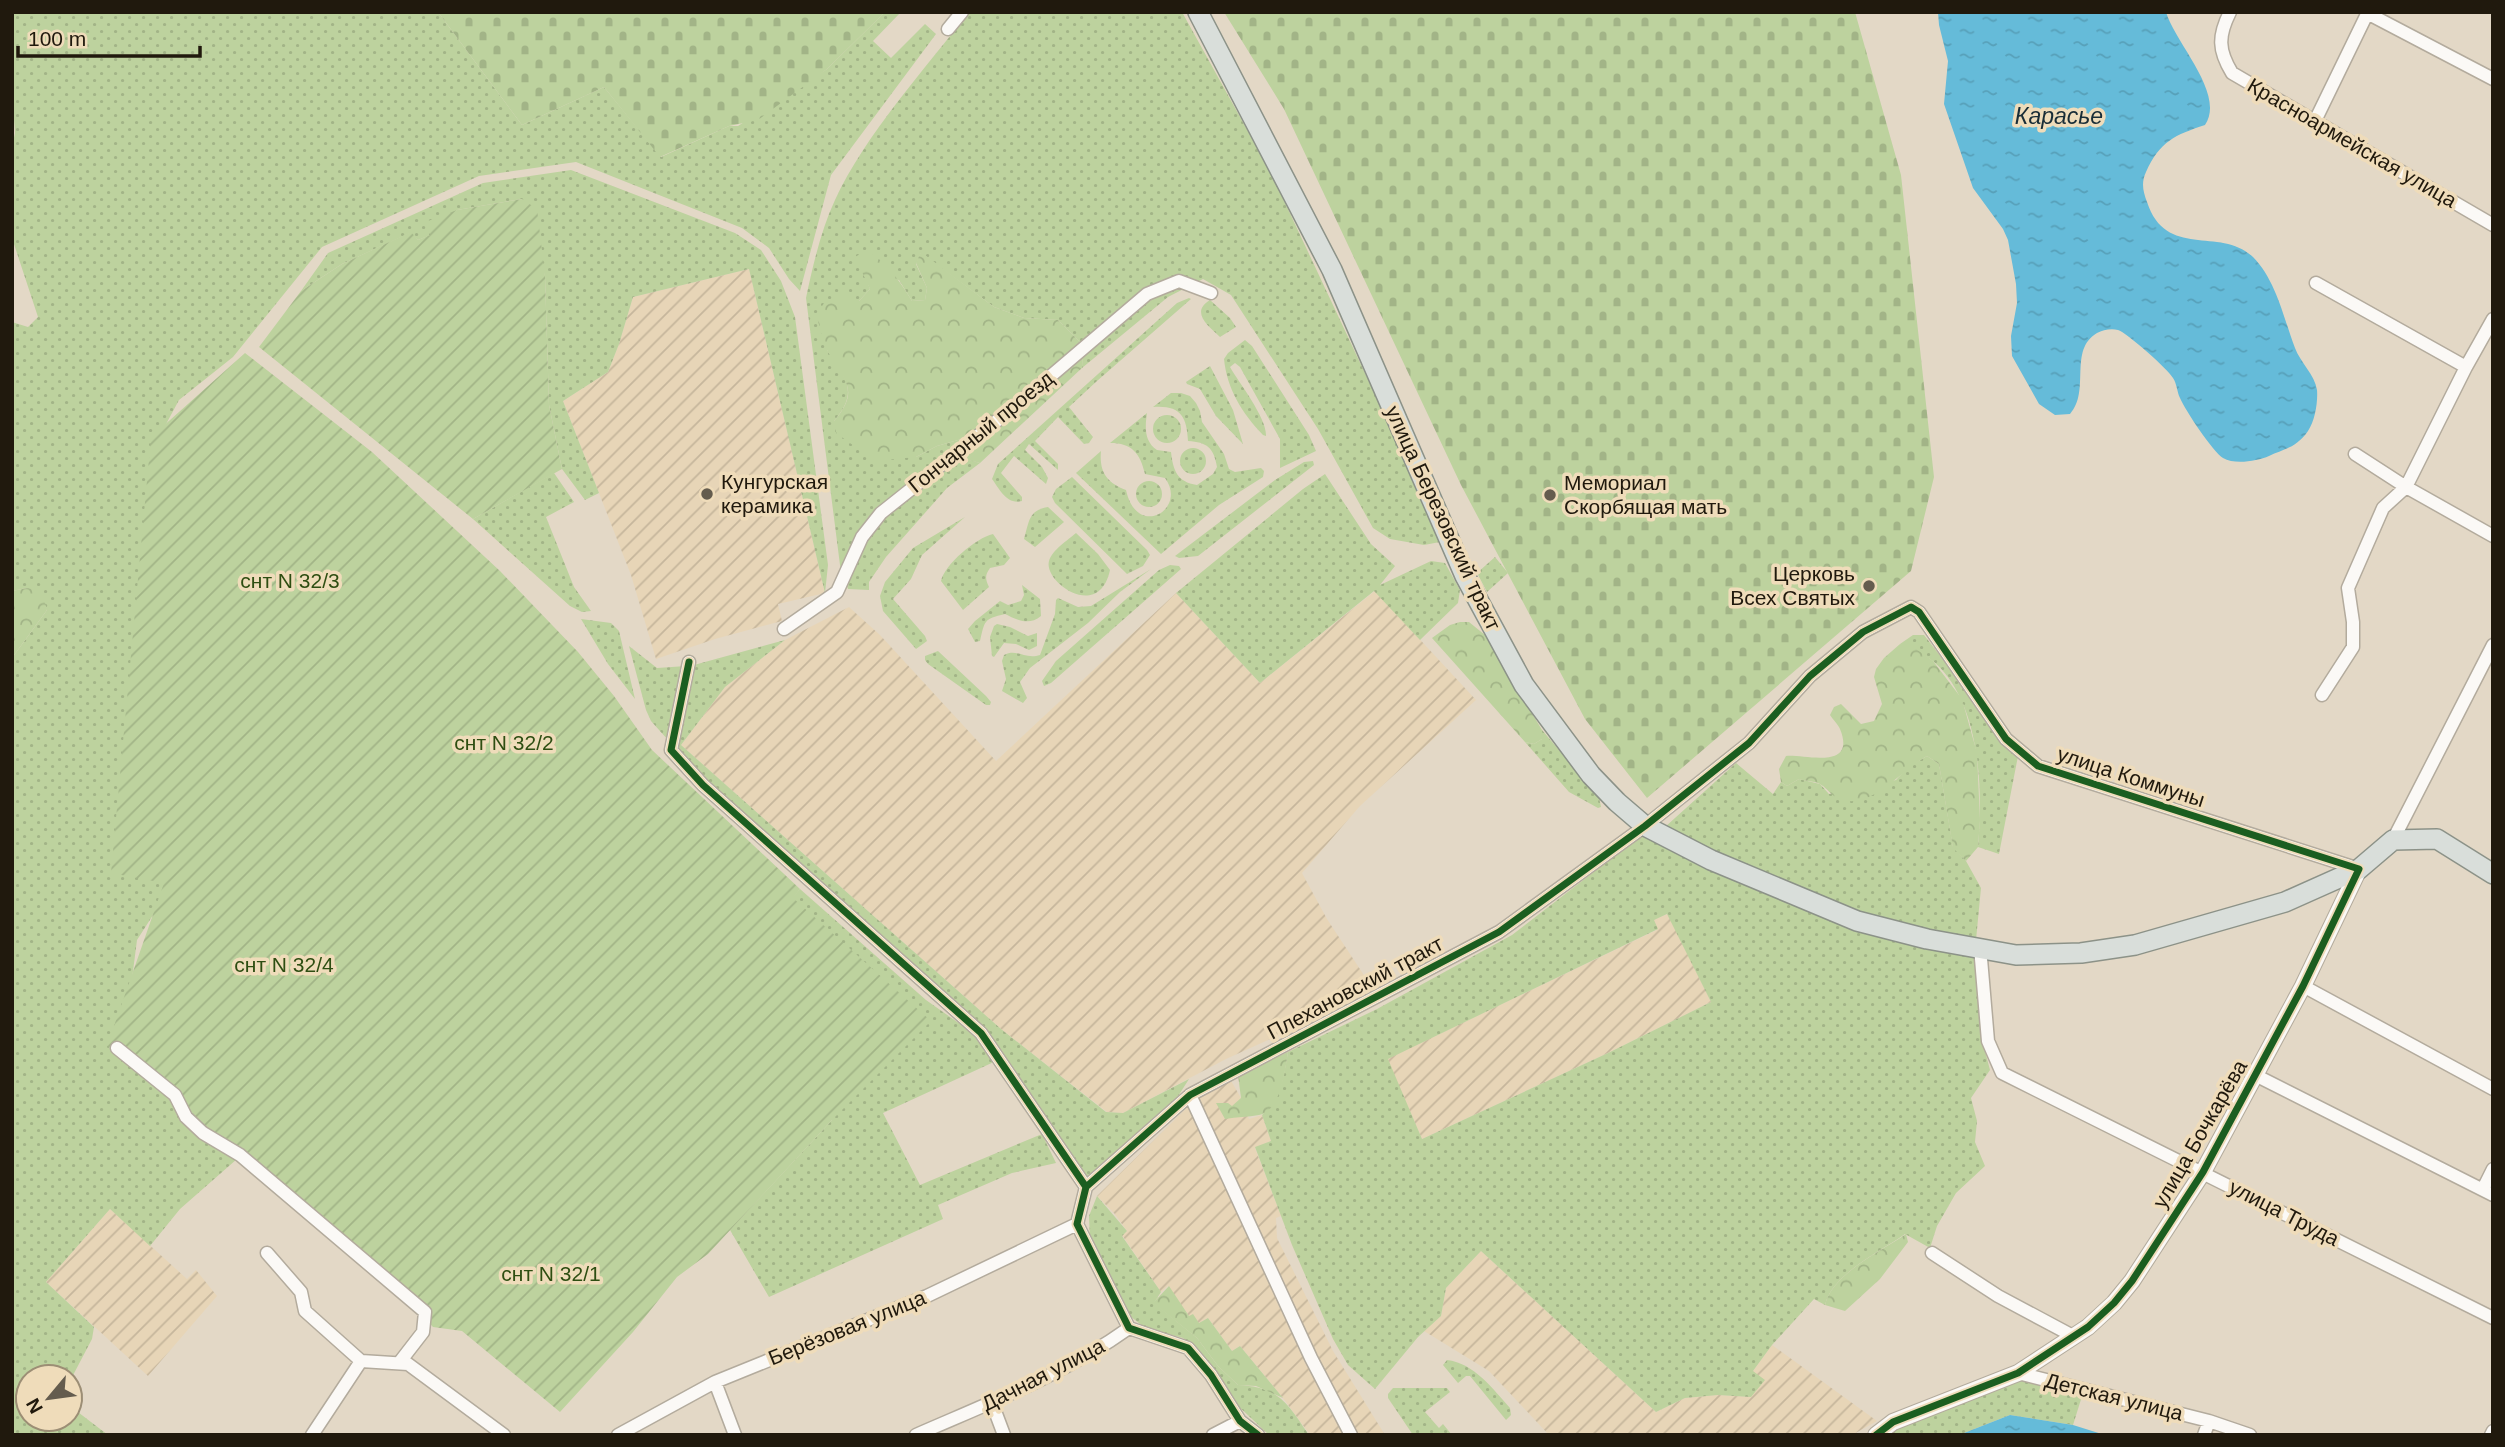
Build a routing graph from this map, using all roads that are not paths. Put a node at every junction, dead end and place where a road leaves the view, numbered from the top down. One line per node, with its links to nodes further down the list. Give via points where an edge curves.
1 (962, 12): 5 (street)
2 (1198, 12): 21 (main road, улица Березовский тракт, via 1332,270 1465,576 1524,685 1591,775)
3 (2230, 12): 7 (street, Красноармейская улица, via 2221,29 2221,56 2232,73)
4 (2368, 13): 6 (street); 7 (street)
5 (948, 29)
6 (2493, 79)
7 (2315, 121): 8 (street, Красноармейская улица)
8 (2493, 225)
9 (2316, 283): 12 (street)
10 (1211, 293): 17 (street, Гончарный проезд, via 1179,281 1147,294 881,513 862,537 837,592)
11 (2493, 319): 12 (street)
12 (2466, 367): 14 (street)
13 (2355, 454): 14 (street)
14 (2406, 487): 15 (street); 20 (street, via 2383,508 2348,588 2353,647)
15 (2493, 536)
16 (1919, 612): 21 (street, Плехановский тракт, via 1911,607 1863,632 1810,676 1749,743); 23 (street, улица Коммуны, via 2006,738 2038,766)
17 (784, 629)
18 (2493, 645): 22 (street, улица Бочкарёва)
19 (689, 662): 33 (street, via 671,750 703,785 981,1033)
20 (2322, 695)
21 (1645, 826): 25 (main road, улица Березовский тракт, via 1711,860 1857,921); 30 (street, Плехановский тракт, via 1499,932)
22 (2393, 840): 23 (main road, улица Бочкарёва); 24 (main road, via 2437,839)
23 (2359, 869): 25 (main road, via 2285,902 2135,945 2016,955); 26 (street, улица Бочкарёва)
24 (2493, 874)
25 (1980, 947): 32 (street, улица Труда, via 1988,1041 2002,1073)
26 (2303, 986): 28 (street, улица Бочкарёва); 29 (street)
27 (117, 1048): 42 (street, via 175,1095 186,1117 203,1133 240,1155 425,1312 423,1332)
28 (2255, 1076): 32 (street, улица Бочкарёва); 34 (street, улица Бочкарёва)
29 (2493, 1089)
30 (1190, 1095): 33 (street, Плехановский тракт); 56 (street)
31 (2493, 1169): 34 (street, улица Бочкарёва)
32 (2203, 1172): 38 (street, улица Труда); 40 (street, улица Бочкарёва, via 2126,1288)
33 (1086, 1187): 35 (street)
34 (2488, 1192)
35 (1077, 1224): 39 (street); 44 (street, Берёзовая улица, via 927,1296)
36 (267, 1253): 41 (street, via 301,1292 305,1311)
37 (1932, 1253): 40 (street, via 1998,1296)
38 (2493, 1318)
39 (1129, 1328): 45 (street, Дачная улица, via 1096,1352); 46 (street, via 1188,1348)
40 (2073, 1336): 43 (street, улица Бочкарёва)
41 (361, 1362): 42 (street); 48 (street)
42 (398, 1363): 49 (street, via 408,1364)
43 (2018, 1373): 47 (street, Детская улица); 57 (street, via 1893,1422)
44 (715, 1382): 50 (street, Берёзовая улица); 51 (street)
45 (992, 1403): 52 (street, Дачная улица); 53 (street)
46 (1240, 1421): 54 (street); 55 (street)
47 (2209, 1421): 58 (street); 59 (street, Детская улица)
48 (312, 1435)
49 (504, 1435)
50 (618, 1435)
51 (735, 1435)
52 (916, 1435)
53 (1004, 1435)
54 (1213, 1435)
55 (1258, 1435)
56 (1350, 1435)
57 (1876, 1435)
58 (2204, 1435)
59 (2250, 1435)

